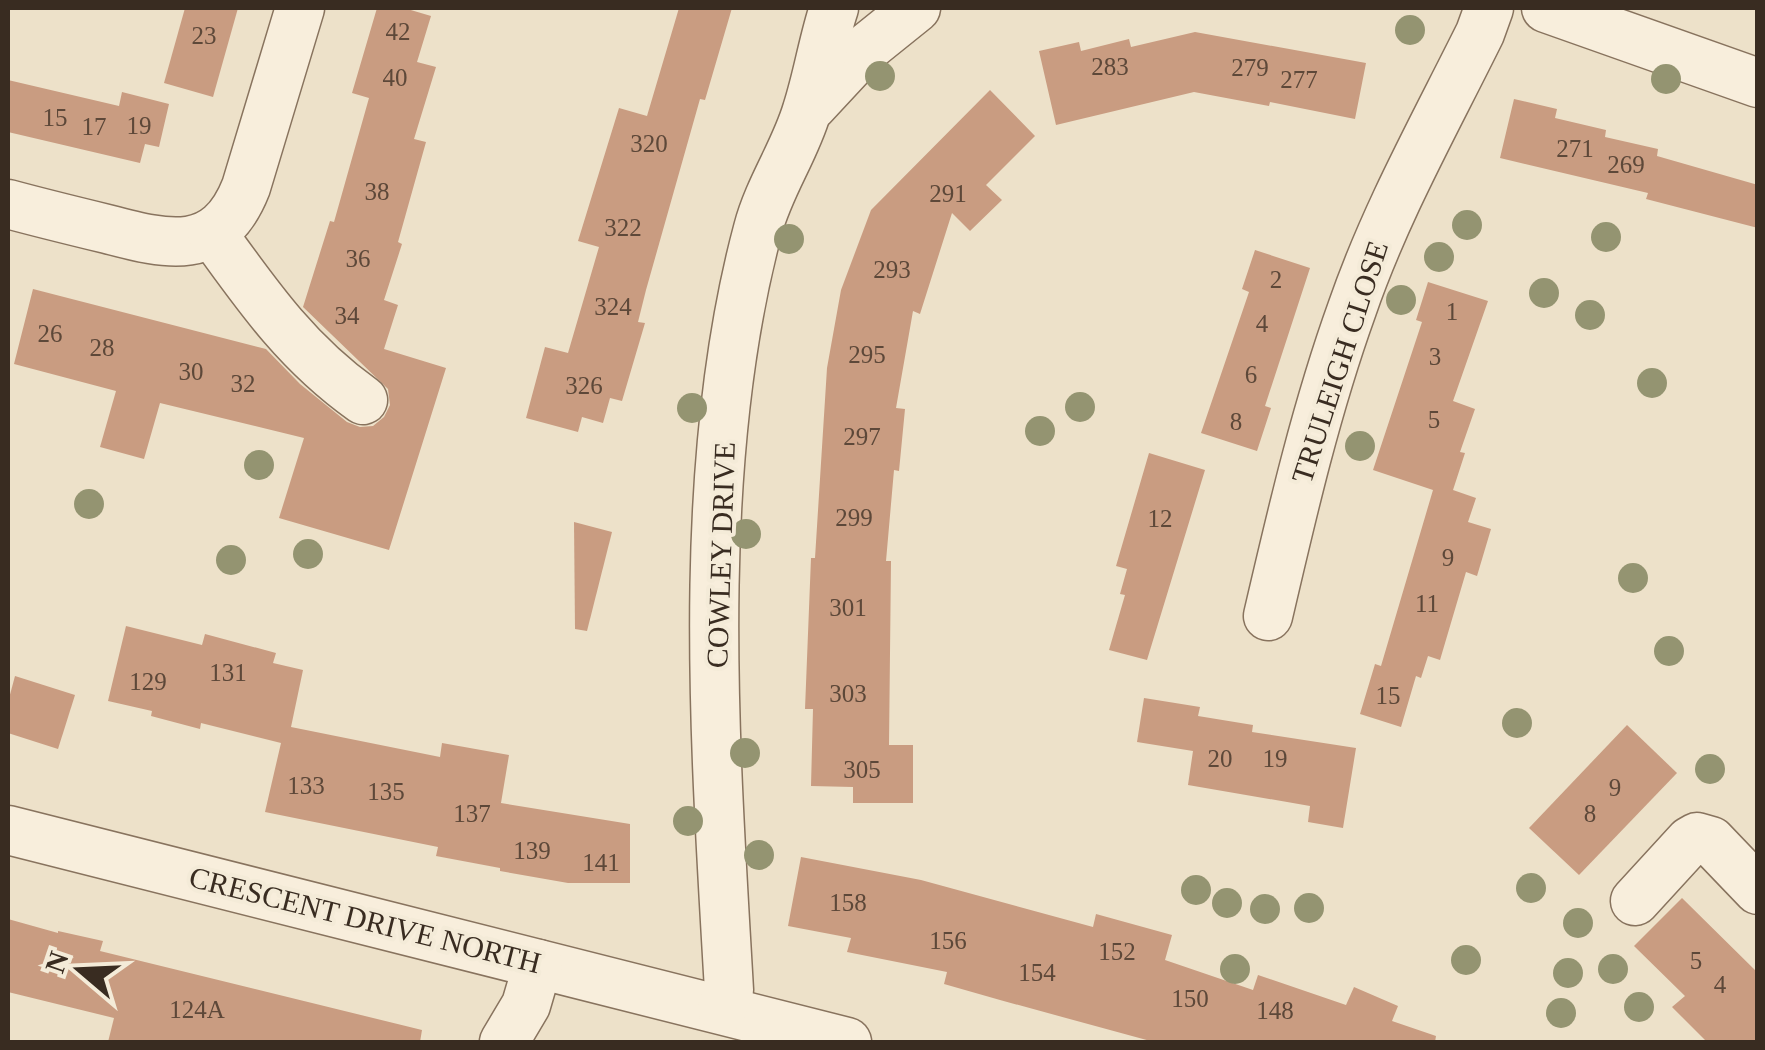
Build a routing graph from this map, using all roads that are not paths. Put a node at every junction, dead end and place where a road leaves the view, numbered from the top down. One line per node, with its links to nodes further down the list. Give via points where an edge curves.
1 (300, 8): 9 (street, via 246,187 233,214)
2 (834, 8): 7 (street, COWLEY DRIVE)
3 (916, 8): 7 (street, COWLEY DRIVE, via 865,49)
4 (1489, 8): 11 (street, TRULEIGH CLOSE, via 1352,309 1305,461)
5 (1546, 8): 6 (street)
6 (1758, 83)
7 (807, 113): 16 (street, COWLEY DRIVE, via 758,228 720,471 714,561 729,990)
8 (8, 204): 9 (street, via 159,242)
9 (212, 233): 10 (street, via 290,337)
10 (363, 400)
11 (1268, 616)
12 (8, 830): 15 (street, CRESCENT DRIVE NORTH)
13 (1758, 890): 14 (street, via 1712,841 1698,837)
14 (1635, 901)
15 (538, 964): 16 (street, CRESCENT DRIVE NORTH); 17 (street, via 526,1005)
16 (722, 1009): 18 (street, CRESCENT DRIVE NORTH)
17 (504, 1042)
18 (847, 1042)

